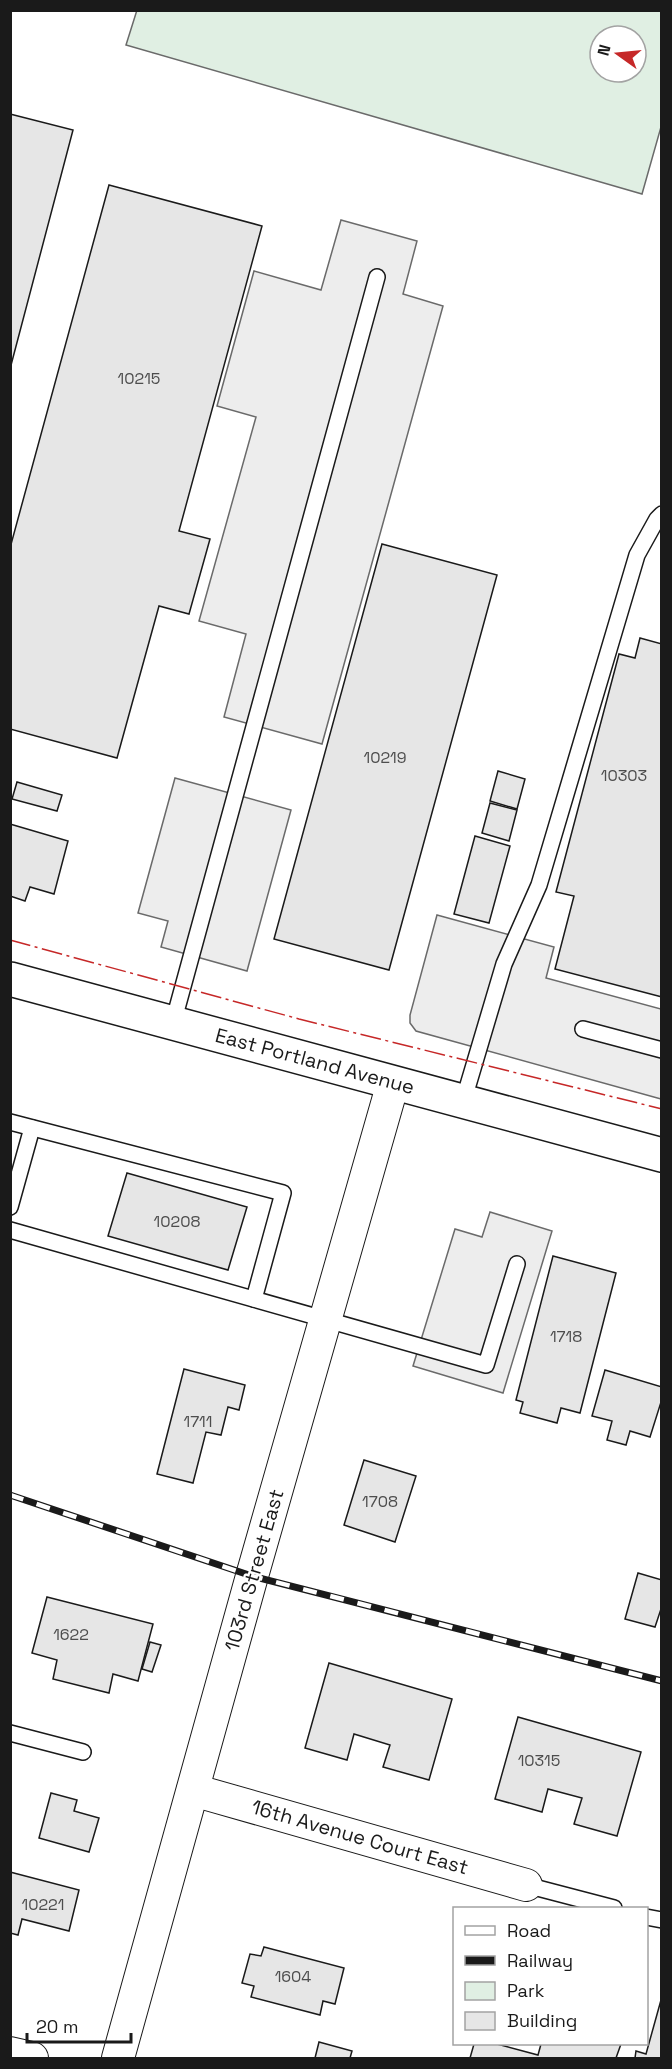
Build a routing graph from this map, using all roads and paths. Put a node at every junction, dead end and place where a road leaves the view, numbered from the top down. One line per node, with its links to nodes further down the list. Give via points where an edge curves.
1 (377, 277): 4 (lane)
2 (662, 514): 8 (lane, via 637,555 539,885 504,964)
3 (10, 979): 4 (main road, East Portland Avenue)
4 (173, 1023): 7 (main road, East Portland Avenue)
5 (583, 1029): 6 (lane)
6 (662, 1050)
7 (393, 1083): 8 (main road, East Portland Avenue); 16 (street, 103rd Street East)
8 (463, 1102): 11 (main road, East Portland Avenue)
9 (10, 1122): 10 (lane)
10 (32, 1128): 12 (lane); 15 (lane, via 283,1193)
11 (661, 1152)
12 (10, 1207)
13 (10, 1230): 15 (lane)
14 (517, 1264): 16 (lane, via 486,1365)
15 (254, 1299): 16 (lane)
16 (326, 1320): 19 (street, 103rd Street East)
17 (10, 1733): 18 (lane)
18 (83, 1752)
19 (193, 1790): 20 (street, 16th Avenue Court East); 24 (street, 103rd Street East)
20 (526, 1885): 21 (lane)
21 (610, 1907)
22 (10, 2053): 23 (street)
23 (32, 2058)
24 (118, 2058)

